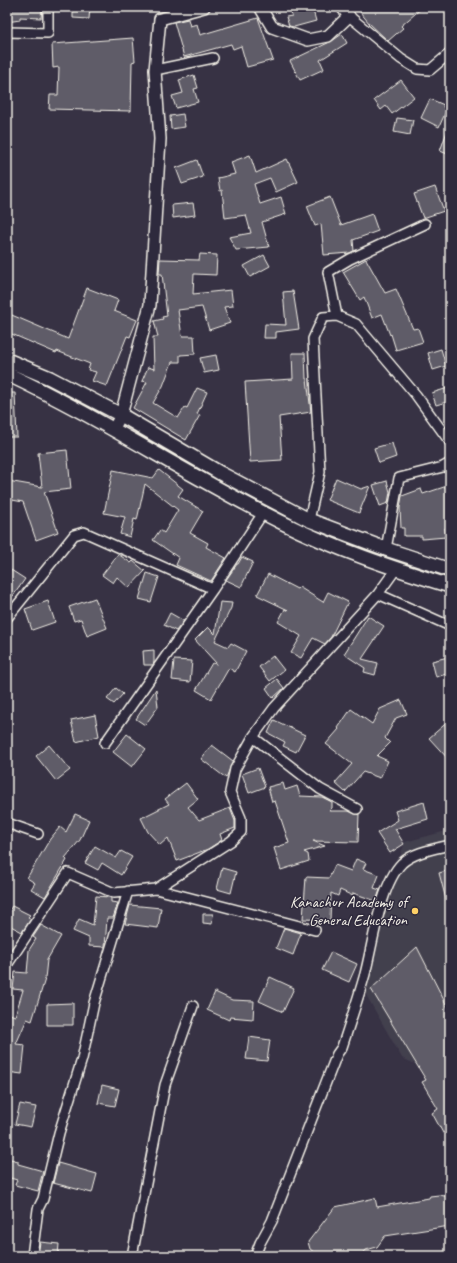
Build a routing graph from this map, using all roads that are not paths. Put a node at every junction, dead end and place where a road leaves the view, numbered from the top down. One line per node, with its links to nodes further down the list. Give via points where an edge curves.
1 (48, 7): 6 (street, via 48,33)
2 (204, 7): 4 (street)
3 (260, 7): 5 (street, via 272,27 308,40 328,36)
4 (174, 11): 9 (street, via 160,19)
5 (345, 11): 7 (street, via 401,59 418,69 430,70)
6 (7, 32)
7 (450, 54)
8 (213, 58): 9 (street)
9 (155, 70): 14 (street, via 160,139 150,305)
10 (425, 224): 11 (street, via 328,272)
11 (337, 316): 16 (street, via 356,324 416,395); 19 (street, via 323,317 313,339 320,472)
12 (7, 360): 14 (main road, via 50,378)
13 (7, 374): 15 (main road)
14 (121, 415): 15 (street); 19 (main road, via 220,474)
15 (113, 430): 18 (main road)
16 (450, 442)
17 (450, 463): 20 (street, via 399,478)
18 (263, 513): 22 (main road, via 319,540); 25 (street)
19 (309, 520): 20 (main road)
20 (386, 549): 21 (main road)
21 (446, 568): 23 (main road)
22 (396, 569): 23 (main road); 26 (street)
23 (437, 582): 24 (main road)
24 (450, 586)
25 (213, 589): 27 (street, via 84,532 74,535); 30 (street)
26 (378, 594): 28 (street); 29 (street, via 274,708)
27 (7, 618)
28 (450, 626)
29 (253, 737): 31 (street, via 320,789); 35 (street, via 235,769 230,792 241,818 241,832)
30 (105, 743)
31 (357, 809)
32 (7, 823): 33 (street)
33 (38, 834)
34 (450, 845): 42 (street, via 408,858 390,881 342,1047 337,1054 272,1221)
35 (156, 889): 36 (street); 37 (street)
36 (128, 891): 38 (street, via 114,893 68,873); 40 (street, via 94,1003 82,1058 59,1133 43,1199 38,1209)
37 (315, 930)
38 (7, 965)
39 (193, 1006): 41 (street, via 165,1085)
40 (32, 1256)
41 (132, 1256)
42 (255, 1256)

